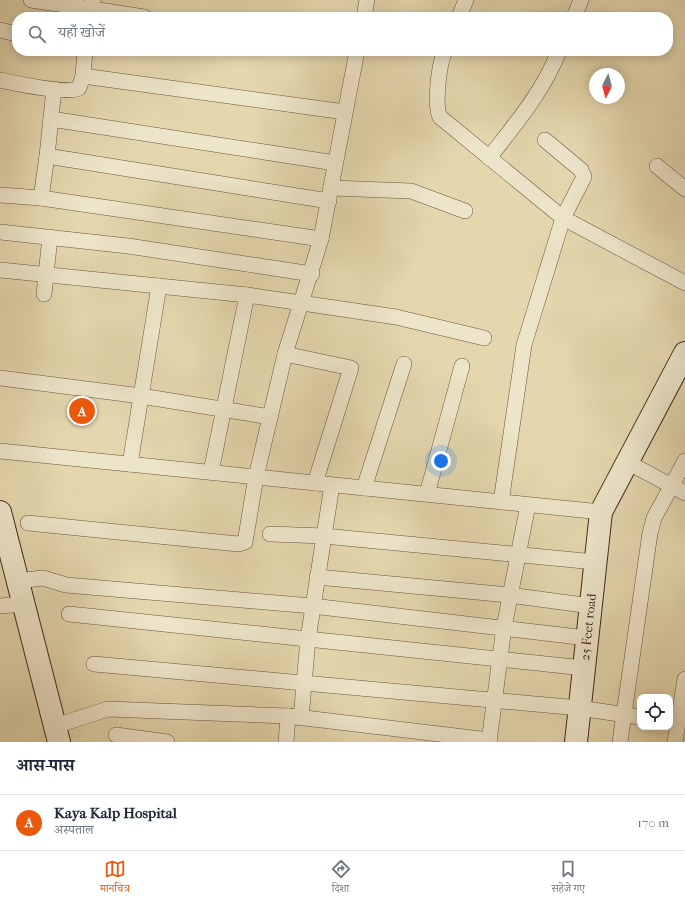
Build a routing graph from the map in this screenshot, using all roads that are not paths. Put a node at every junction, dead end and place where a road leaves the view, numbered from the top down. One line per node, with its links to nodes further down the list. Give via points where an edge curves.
1 (31, 0): 5 (street)
2 (367, 0): 7 (street)
3 (466, 0): 8 (street)
4 (581, 0): 9 (street)
5 (92, 5): 6 (street)
6 (122, 12)
7 (365, 12)
8 (461, 12)
9 (576, 12)
10 (0, 30): 11 (street)
11 (12, 33)
12 (85, 56): 16 (street)
13 (356, 56): 19 (street)
14 (442, 56): 23 (street, via 438,113)
15 (558, 56): 23 (street, via 536,98)
16 (83, 76): 18 (street, via 77,90); 19 (street)
17 (0, 80): 18 (street)
18 (54, 89): 20 (street)
19 (345, 112): 24 (street)
20 (51, 119): 22 (street); 24 (street)
21 (545, 140): 31 (street, via 584,174 583,181)
22 (47, 156): 27 (street); 29 (street)
23 (489, 158): 31 (street)
24 (335, 164): 27 (street)
25 (657, 166): 26 (street)
26 (685, 189)
27 (330, 194): 30 (street, via 410,191); 34 (street)
28 (0, 195): 29 (street)
29 (41, 198): 34 (street)
30 (466, 211)
31 (563, 218): 38 (street); 64 (street, via 524,345)
32 (0, 232): 33 (street)
33 (50, 237): 36 (street); 37 (street)
34 (322, 239): 36 (street)
35 (0, 270): 37 (street)
36 (312, 274): 42 (street)
37 (46, 275): 39 (street); 40 (street)
38 (685, 282)
39 (159, 286): 41 (street); 49 (street)
40 (44, 294)
41 (247, 295): 42 (street); 50 (street)
42 (302, 303): 43 (street, via 396,317); 45 (street)
43 (484, 338)
44 (685, 353): 54 (street)
45 (285, 354): 51 (street); 58 (street, via 351,368)
46 (404, 364): 61 (street)
47 (462, 366): 63 (street)
48 (2, 379): 49 (street)
49 (141, 396): 50 (street); 55 (street)
50 (224, 410): 51 (street); 56 (street)
51 (270, 417): 57 (street)
52 (0, 450): 55 (street)
53 (685, 460): 60 (street)
54 (627, 462): 60 (street); 67 (street)
55 (130, 464): 56 (street)
56 (211, 472): 57 (street)
57 (256, 477): 58 (street); 68 (street, via 247,538 241,544)
58 (315, 483): 59 (street)
59 (332, 484): 61 (street); 70 (street)
60 (671, 486): 62 (street); 91 (street, via 654,518 650,533)
61 (364, 488): 63 (street)
62 (685, 493)
63 (427, 494): 64 (street)
64 (501, 502): 65 (street)
65 (528, 505): 67 (street); 71 (street)
66 (0, 512): 74 (street)
67 (601, 512): 72 (street, 25 Feet road)
68 (28, 523)
69 (270, 534): 70 (street)
70 (324, 536): 71 (street); 73 (street)
71 (518, 554): 72 (street); 75 (street)
72 (595, 562): 79 (street, 25 Feet road)
73 (318, 577): 75 (street); 78 (street)
74 (18, 581): 76 (street); 78 (street, via 42,578 66,585)
75 (509, 595): 79 (street); 81 (street)
76 (23, 604): 77 (street); 95 (street)
77 (0, 606)
78 (312, 606): 81 (street); 83 (street)
79 (591, 606): 82 (street, 25 Feet road)
80 (69, 614): 83 (street)
81 (504, 627): 82 (street); 84 (street)
82 (587, 638): 86 (street, 25 Feet road)
83 (308, 639): 84 (street); 88 (street)
84 (500, 659): 86 (street); 89 (street)
85 (94, 664): 88 (street)
86 (584, 668): 90 (street, 25 Feet road)
87 (685, 679): 94 (street)
88 (304, 683): 89 (street); 93 (street)
89 (494, 700): 90 (street); 97 (street)
90 (579, 708): 91 (street); 100 (street, 25 Feet road)
91 (624, 714): 92 (street); 101 (street)
92 (637, 716)
93 (295, 717): 95 (street, via 105,709); 97 (street); 99 (street)
94 (677, 726): 102 (street)
95 (57, 734)
96 (116, 735): 98 (street)
97 (489, 741)
98 (167, 742)
99 (286, 742)
100 (576, 742)
101 (620, 742)
102 (675, 742)

